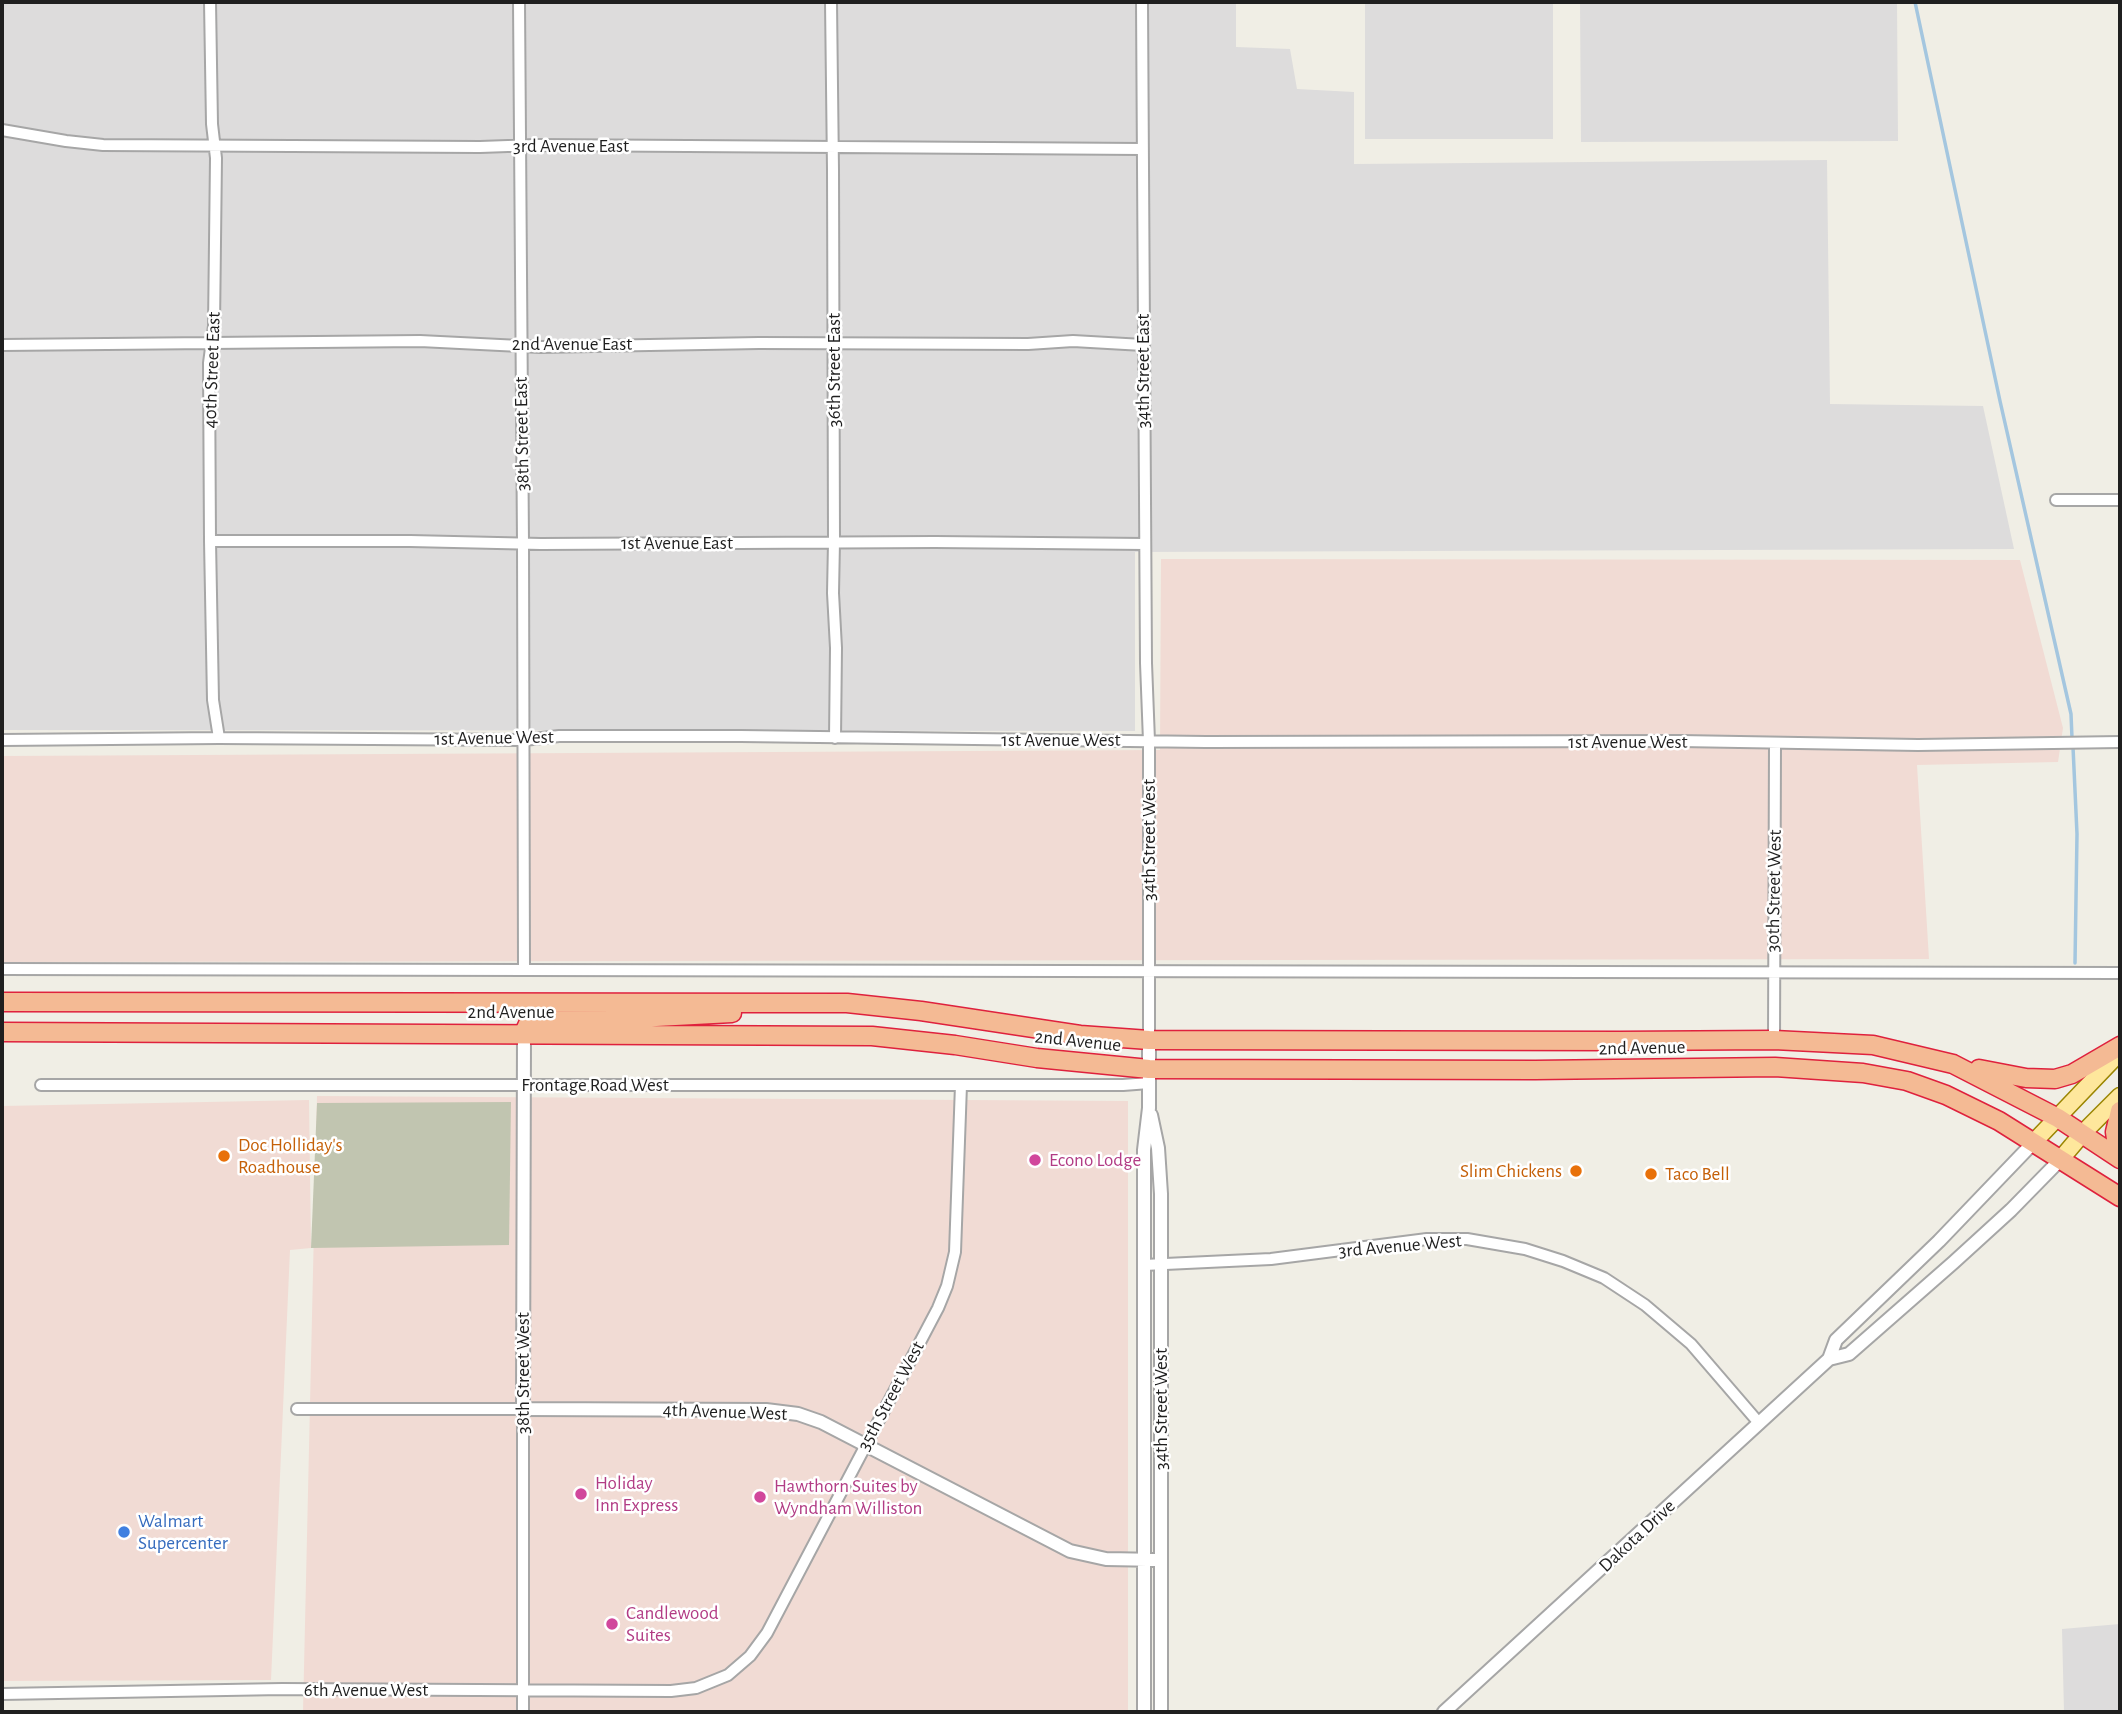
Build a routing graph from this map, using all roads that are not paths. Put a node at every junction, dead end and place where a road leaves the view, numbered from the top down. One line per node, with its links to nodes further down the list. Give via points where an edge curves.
1 (210, 2): 7 (street, 40th Street East)
2 (519, 2): 6 (street, 38th Street East)
3 (831, 2): 8 (street, 36th Street East)
4 (1142, 2): 9 (street, 34th Street East)
5 (2, 130): 7 (street, 3rd Avenue East, via 103,145)
6 (519, 145): 7 (street, 3rd Avenue East); 8 (street, 3rd Avenue East); 14 (street, 38th Street East)
7 (215, 146): 12 (street, 40th Street East)
8 (833, 147): 9 (street, 3rd Avenue East); 10 (street, 36th Street East)
9 (1142, 149): 13 (street, 34th Street East)
10 (833, 343): 13 (street, 2nd Avenue East, via 1073,341); 14 (street, 2nd Avenue East); 18 (street, 36th Street East)
11 (2, 345): 12 (street, 2nd Avenue East)
12 (212, 345): 14 (street, 2nd Avenue East, via 420,341); 17 (street, 40th Street East)
13 (1143, 345): 20 (street, 34th Street East)
14 (520, 346): 19 (street, 38th Street East)
15 (2056, 500): 16 (street)
16 (2120, 500)
17 (210, 541): 19 (street, 1st Avenue East); 21 (street, 40th Street East, via 213,700)
18 (834, 542): 19 (street, 1st Avenue East); 20 (street, 1st Avenue East); 22 (street, 36th Street East)
19 (523, 543): 24 (street, 38th Street East)
20 (1144, 544): 25 (street, 34th Street East)
21 (219, 738): 23 (street, 1st Avenue West); 24 (street, 1st Avenue West)
22 (835, 738): 24 (street, 1st Avenue West, via 559,736); 25 (street, 1st Avenue West)
23 (2, 740)
24 (524, 740): 29 (street)
25 (1149, 741): 27 (street, 1st Avenue West); 30 (street, 34th Street West)
26 (2120, 742): 27 (street, 1st Avenue West)
27 (1775, 743): 31 (street, 30th Street West)
28 (2, 970): 29 (street)
29 (524, 970): 30 (street)
30 (1149, 971): 31 (street); 39 (street, 34th Street West)
31 (1773, 972): 32 (street); 40 (street, 30th Street West)
32 (2120, 973)
33 (2, 993): 35 (highway, via 77,994)
34 (2, 1002): 35 (highway, 2nd Avenue)
35 (127, 1002): 36 (highway, 2nd Avenue, via 788,1002)
36 (900, 1009): 38 (highway, via 538,1019 528,1024); 39 (highway, 2nd Avenue, via 1080,1035)
37 (2, 1031): 38 (highway, 2nd Avenue)
38 (524, 1033): 44 (highway, 2nd Avenue, via 872,1036); 46 (street, 38th Street West)
39 (1149, 1040): 40 (highway, 2nd Avenue); 44 (street, 34th Street West)
40 (1774, 1040): 43 (highway, 2nd Avenue, via 1873,1045)
41 (2120, 1046): 43 (highway, via 2072,1074 2048,1080)
42 (2120, 1052): 51 (main road)
43 (1953, 1064): 51 (highway, 2nd Avenue)
44 (1149, 1076): 47 (street, Frontage Road West, via 1123,1085); 49 (street, 34th Street West); 53 (highway, 2nd Avenue, via 1775,1067 1863,1073 1907,1080 1946,1095)
45 (41, 1085): 46 (street, Frontage Road West)
46 (524, 1085): 47 (street, Frontage Road West); 62 (street, 38th Street West)
47 (961, 1085): 64 (street, 35th Street West, via 951,1274 938,1308)
48 (2120, 1097): 52 (main road)
49 (1149, 1108): 58 (street, 34th Street West, via 1160,1168); 59 (street, 34th Street West, via 1144,1150)
50 (2120, 1111): 54 (highway, via 2115,1132)
51 (2057, 1118): 52 (highway, 2nd Avenue); 53 (main road)
52 (2082, 1134): 55 (highway, 2nd Avenue); 56 (main road)
53 (2033, 1143): 56 (highway, 2nd Avenue); 60 (street, Dakota Drive, via 1836,1340)
54 (2120, 1149)
55 (2120, 1159)
56 (2060, 1160): 57 (highway, 2nd Avenue); 60 (street, Dakota Drive, via 2011,1210 1849,1354)
57 (2120, 1197)
58 (1161, 1264): 59 (street, 3rd Avenue West); 63 (street, 3rd Avenue West, via 1271,1259 1427,1239 1525,1248 1604,1278 1645,1305 1691,1344); 66 (street, 34th Street West)
59 (1144, 1265): 65 (street, 34th Street West)
60 (1829, 1359): 63 (street, Dakota Drive)
61 (297, 1409): 62 (street, 4th Avenue West)
62 (523, 1409): 64 (street, 4th Avenue West, via 777,1410 810,1418); 68 (street, 38th Street West)
63 (1759, 1423): 73 (street, Dakota Drive)
64 (865, 1446): 65 (street, 4th Avenue West, via 1070,1551 1106,1559); 67 (street, 35th Street West, via 767,1633 750,1657)
65 (1144, 1560): 66 (street, 4th Avenue West); 71 (street, 34th Street West)
66 (1161, 1560): 72 (street, 34th Street West)
67 (728, 1675): 68 (street, 6th Avenue West, via 678,1691)
68 (523, 1690): 69 (street, 6th Avenue West); 70 (street, 38th Street West)
69 (2, 1694)
70 (523, 1712)
71 (1144, 1712)
72 (1161, 1712)
73 (1444, 1712)

